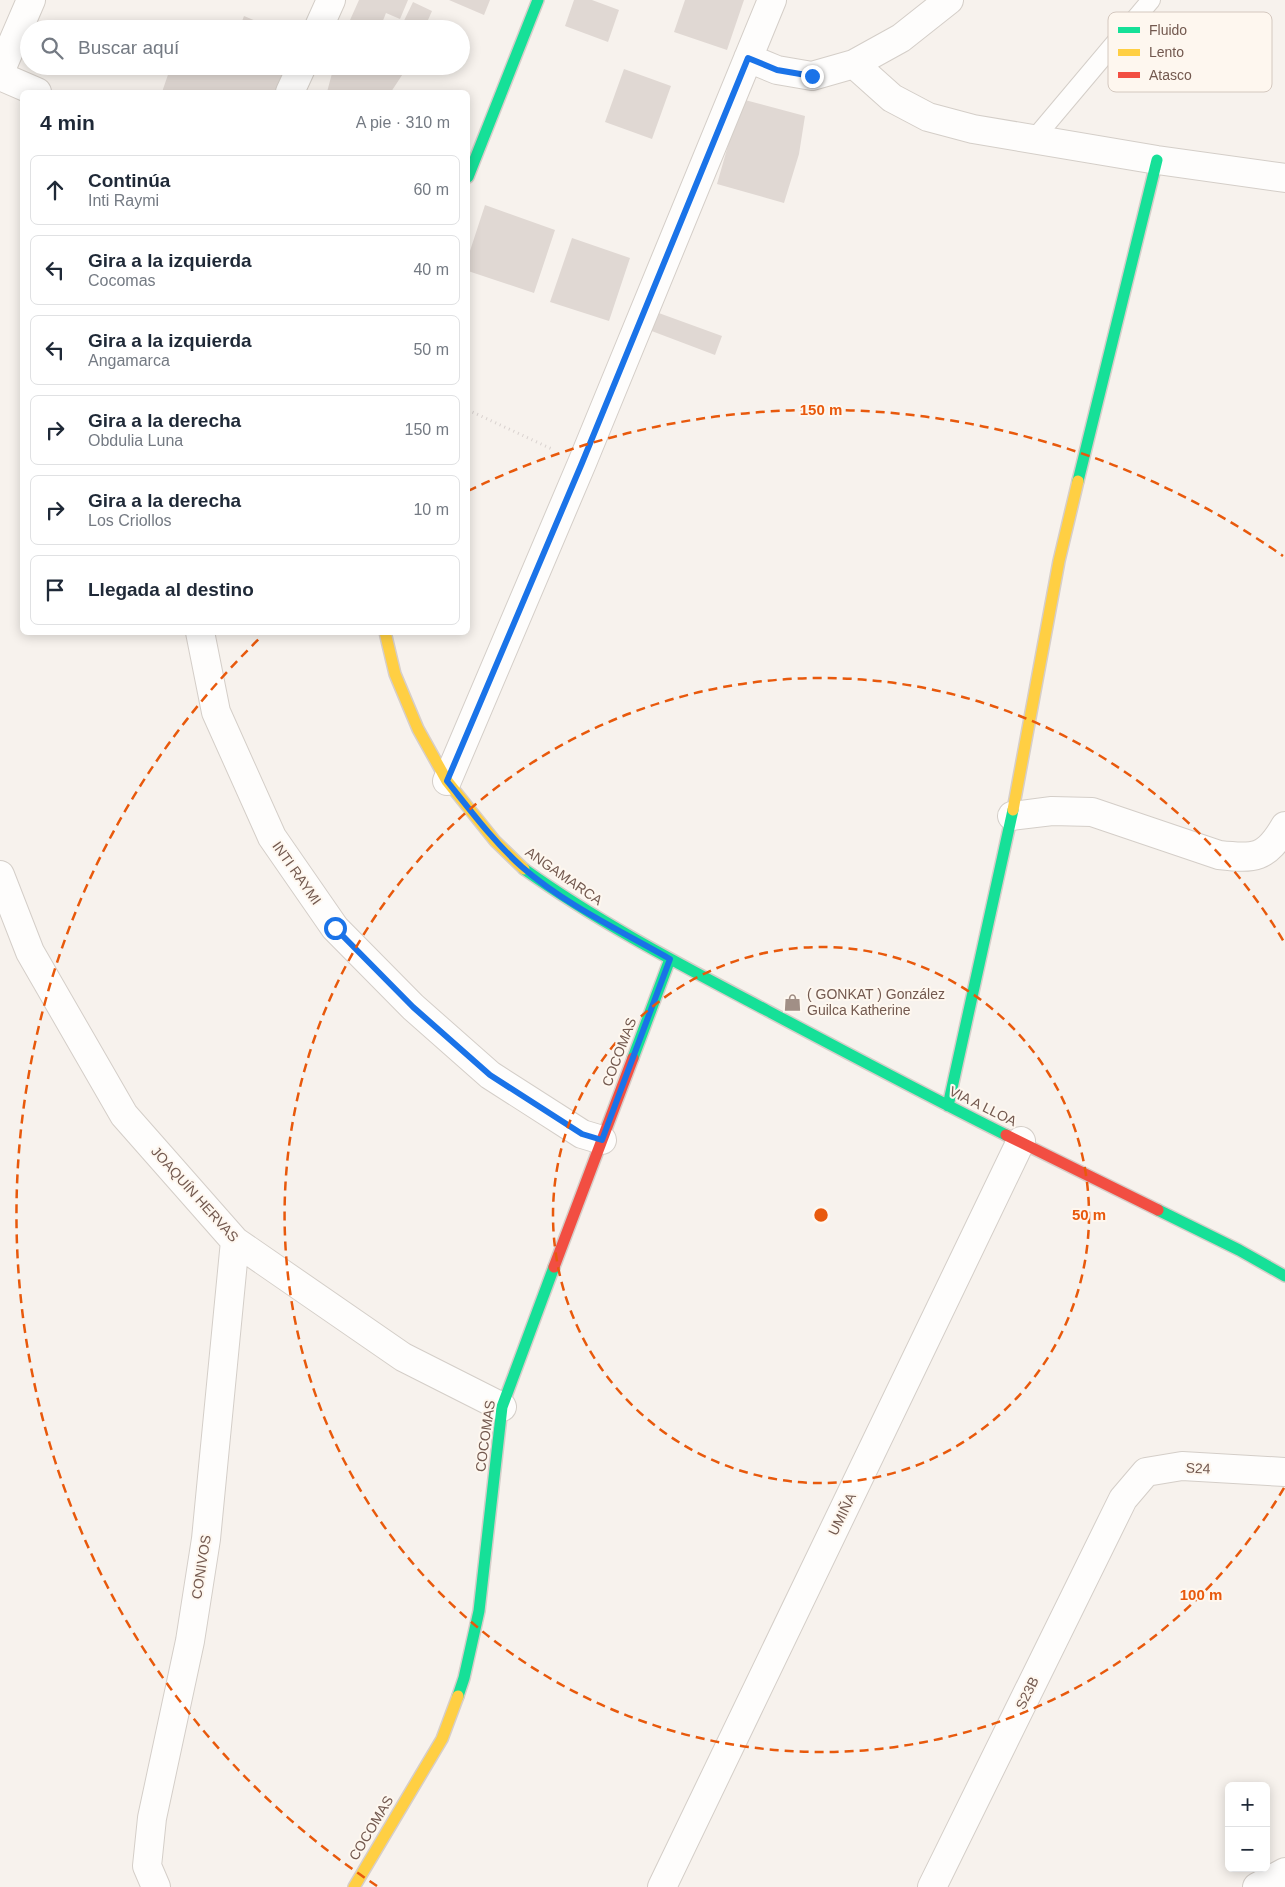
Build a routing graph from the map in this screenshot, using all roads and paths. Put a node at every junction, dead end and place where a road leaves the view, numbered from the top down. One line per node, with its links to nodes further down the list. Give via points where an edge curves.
1 (31, 0): 8 (street)
2 (331, 0): 9 (street)
3 (538, 0): 21 (street)
4 (772, 0): 12 (street)
5 (949, 0): 13 (street, via 901,38)
6 (1151, 0): 7 (lane)
7 (1141, 12)
8 (22, 20)
9 (322, 20)
10 (20, 26): 14 (street)
11 (1108, 51): 19 (lane)
12 (748, 58): 13 (street, via 777,70 812,76); 24 (street)
13 (854, 64): 19 (street, via 892,98 928,117 973,129)
14 (0, 72)
15 (298, 75): 18 (street)
16 (0, 76): 17 (street)
17 (32, 90)
18 (291, 90)
19 (1034, 139): 20 (street)
20 (1157, 160): 22 (street); 28 (street, via 1059,561)
21 (470, 172)
22 (1285, 178)
23 (470, 411): 24 (path)
24 (582, 463): 27 (street)
25 (201, 635): 33 (street, INTI RAYMI, via 216,712 272,837 335,928 413,1007 490,1075 582,1134)
26 (386, 635): 27 (street, ANGAMARCA, via 395,674 418,729)
27 (447, 781): 31 (street, ANGAMARCA, via 495,841 523,868 568,900)
28 (1012, 816): 29 (street, via 1052,810 1092,812 1219,855 1241,858 1260,854 1275,843); 32 (street)
29 (1285, 826)
30 (0, 875): 35 (street, JOAQUÍN HERVAS, via 30,952 124,1115)
31 (670, 959): 32 (street, VIA A LLOA); 33 (street, COCOMAS)
32 (948, 1106): 34 (street, VIA A LLOA)
33 (602, 1140): 37 (street, COCOMAS)
34 (1021, 1141): 36 (street, VIA A LLOA); 43 (street, UMIÑA)
35 (235, 1241): 37 (street, JOAQUÍN HERVAS, via 403,1357); 41 (street, CONIVOS, via 206,1539 190,1641 152,1818 147,1866)
36 (1285, 1276)
37 (502, 1406): 42 (street, COCOMAS, via 479,1611 464,1678 442,1739)
38 (1285, 1472): 39 (street, S24, via 1182,1466 1146,1472)
39 (1123, 1499): 44 (street, S23B)
40 (1285, 1872): 45 (street)
41 (156, 1887)
42 (354, 1887)
43 (662, 1887)
44 (932, 1887)
45 (1257, 1887)

